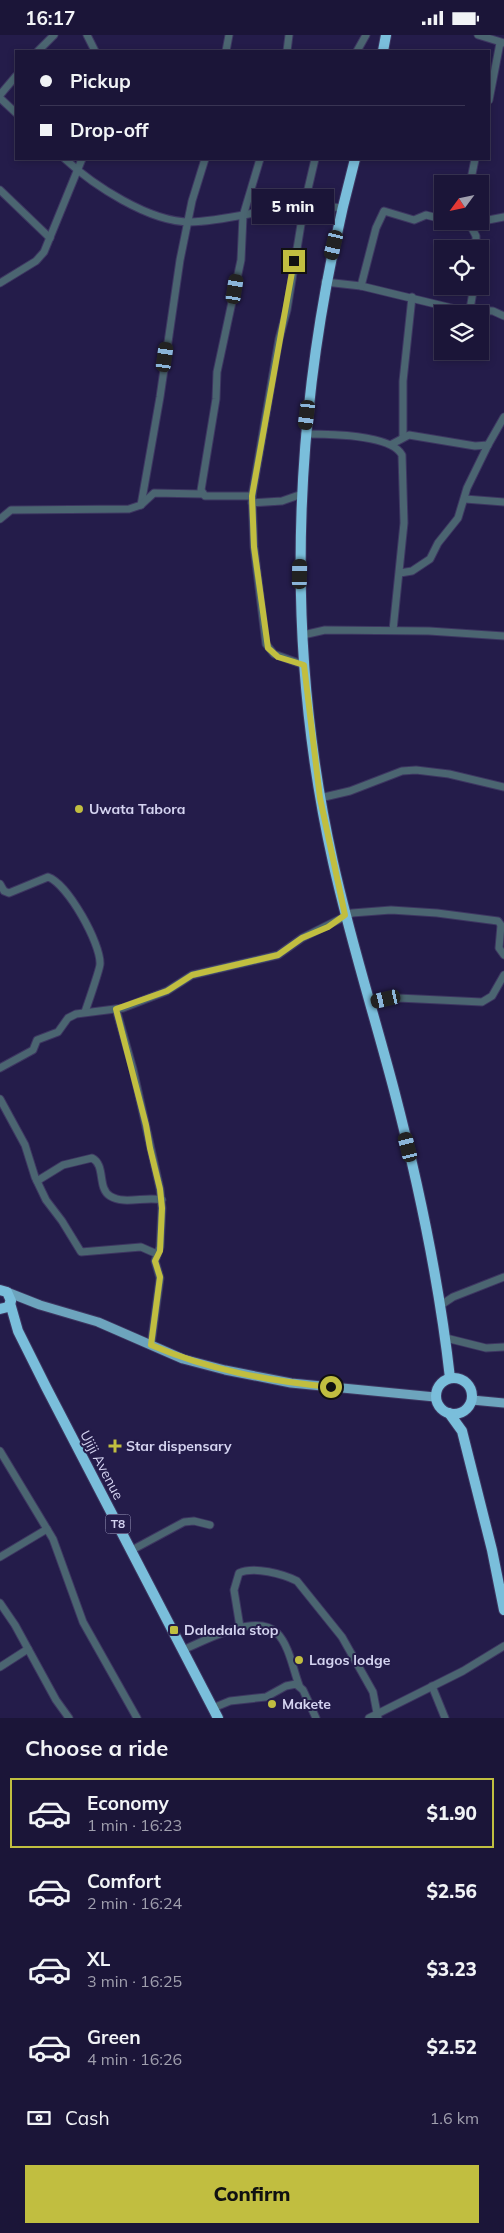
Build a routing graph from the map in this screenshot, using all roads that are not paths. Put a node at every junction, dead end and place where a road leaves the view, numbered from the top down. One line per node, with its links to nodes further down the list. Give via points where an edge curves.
1 (54, 35): 9 (street)
2 (87, 35): 10 (street)
3 (229, 35): 11 (street)
4 (289, 35): 12 (street)
5 (366, 35): 13 (street)
6 (386, 35): 14 (highway)
7 (478, 35): 8 (street)
8 (502, 43): 17 (street)
9 (39, 50)
10 (94, 50)
11 (226, 50)
12 (287, 50)
13 (358, 50)
14 (382, 50)
15 (15, 77): 16 (street)
16 (0, 96): 18 (street)
17 (490, 96)
18 (15, 112)
19 (66, 160): 26 (street)
20 (82, 160): 26 (street)
21 (205, 160): 35 (street)
22 (260, 160): 31 (street)
23 (315, 160): 29 (street)
24 (355, 160): 30 (highway)
25 (475, 160): 27 (street)
26 (78, 171): 35 (street, via 99,186 148,211); 36 (street)
27 (472, 175)
28 (0, 190): 36 (street)
29 (304, 206): 30 (street); 31 (street); 51 (street)
30 (342, 208): 37 (highway)
31 (243, 216): 35 (street); 49 (street, via 241,260 217,372)
32 (434, 217): 39 (street, via 426,215 414,220 384,211 376,228)
33 (504, 217): 34 (street)
34 (489, 219)
35 (188, 222): 54 (street)
36 (50, 237): 38 (street, via 36,261)
37 (325, 282): 39 (street); 45 (highway)
38 (0, 283)
39 (361, 286): 40 (street)
40 (412, 297): 41 (street); 46 (street, via 403,381)
41 (441, 305)
42 (489, 311): 43 (street)
43 (504, 317)
44 (504, 417): 48 (street)
45 (305, 434): 47 (street, via 342,434); 50 (highway)
46 (403, 437): 47 (street); 48 (street, via 409,435 475,446)
47 (392, 444): 56 (street, via 402,455 405,512)
48 (488, 445): 52 (street)
49 (202, 494): 51 (street); 54 (street, via 154,493)
50 (302, 494): 51 (street, via 282,501); 58 (highway, via 300,574)
51 (252, 499): 60 (street, via 254,547 266,644 278,657)
52 (465, 499): 53 (street); 56 (street, via 458,518 430,559 412,571)
53 (503, 501)
54 (140, 505): 55 (street, via 133,509 115,510 12,510)
55 (0, 519)
56 (400, 573): 57 (street)
57 (393, 630): 58 (street, via 326,630); 59 (street)
58 (303, 635): 60 (highway)
59 (504, 636)
60 (304, 665): 62 (highway)
61 (504, 787): 62 (street, via 416,770 402,771 350,791)
62 (320, 798): 66 (highway)
63 (0, 885): 64 (street)
64 (7, 893): 65 (street); 71 (street, via 48,877 57,882 72,901 91,934 100,961)
65 (0, 897)
66 (345, 915): 67 (street, via 391,910 498,921 501,925 499,948); 69 (highway); 70 (street, via 278,955 192,975 167,991)
67 (504, 955)
68 (504, 975): 69 (street, via 492,995 482,1002 398,998)
69 (370, 1002): 83 (highway, via 422,1205)
70 (116, 1009): 71 (street); 77 (street)
71 (85, 1012): 72 (street, via 71,1016 58,1032 38,1040 33,1051)
72 (0, 1068)
73 (0, 1099): 74 (street)
74 (10, 1117): 75 (street); 76 (street, via 29,1155)
75 (1, 1119)
76 (37, 1181): 77 (street, via 63,1165 92,1157 98,1162 104,1189 111,1197); 78 (street, via 81,1252 142,1247)
77 (162, 1201): 78 (street)
78 (158, 1254): 87 (street, via 155,1265 160,1277)
79 (504, 1277): 83 (street)
80 (3, 1291): 81 (highway, via 11,1298); 82 (main road)
81 (10, 1303): 82 (main road); 84 (highway); 85 (highway, T8)
82 (40, 1305): 87 (main road, via 98,1322)
83 (441, 1305): 86 (highway)
84 (0, 1310): 85 (highway, T8)
85 (18, 1331): 99 (highway, Ujiji Avenue / T8)
86 (446, 1338): 88 (street, via 486,1348); 89 (highway)
87 (151, 1345): 90 (main road, via 183,1359 266,1380)
88 (504, 1347)
89 (450, 1377): 90 (highway, via 438,1387); 91 (highway, via 467,1383)
90 (436, 1397): 94 (highway, via 440,1407)
91 (472, 1399): 92 (main road); 93 (highway)
92 (504, 1403)
93 (466, 1410): 94 (highway); 95 (highway)
94 (449, 1413): 95 (highway)
95 (462, 1431): 102 (highway)
96 (0, 1451): 98 (street)
97 (210, 1525): 99 (street, via 184,1522)
98 (47, 1529): 100 (street); 115 (street, via 56,1545 83,1622)
99 (132, 1550): 108 (highway, Ujiji Avenue / T8)
100 (0, 1557)
101 (0, 1603): 103 (street)
102 (504, 1610)
103 (6, 1613): 104 (street); 107 (street)
104 (0, 1619)
105 (240, 1627): 108 (street); 110 (street, via 252,1626 276,1632 288,1653); 113 (street, via 234,1590 239,1573 267,1573 297,1581 342,1637 373,1692)
106 (504, 1647): 111 (street)
107 (28, 1649): 109 (street); 114 (street)
108 (183, 1650): 112 (highway, Ujiji Avenue / T8)
109 (0, 1667)
110 (299, 1685): 112 (street, via 286,1687 266,1697 230,1701); 117 (street)
111 (432, 1686): 113 (street); 119 (street)
112 (213, 1708): 116 (highway, Ujiji Avenue / T8)
113 (377, 1716): 118 (street)
114 (69, 1718)
115 (137, 1718)
116 (218, 1718)
117 (316, 1718)
118 (369, 1718)
119 (445, 1718)

